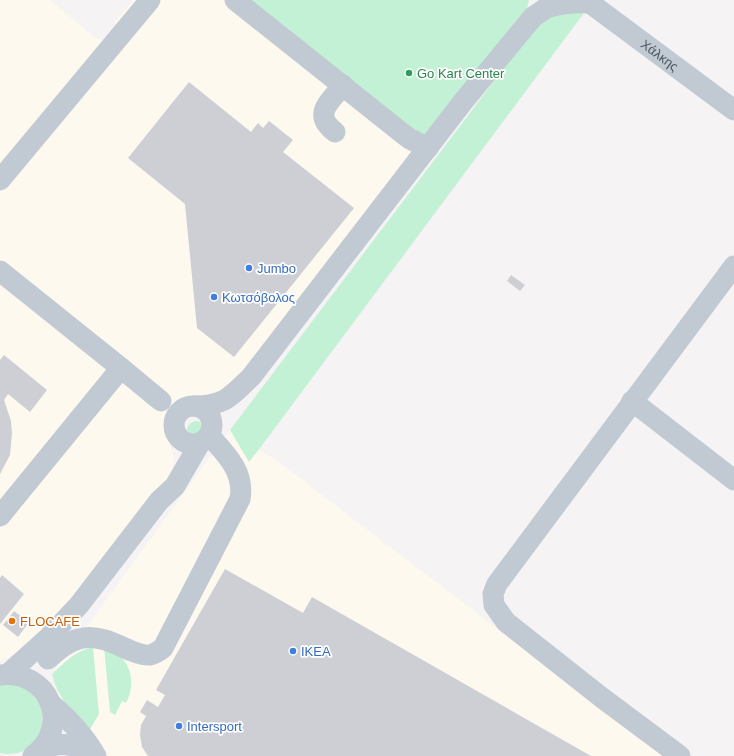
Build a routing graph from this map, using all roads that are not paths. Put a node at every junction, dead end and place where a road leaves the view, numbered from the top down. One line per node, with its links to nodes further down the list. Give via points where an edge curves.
1 (150, 0): 9 (street)
2 (235, 0): 5 (street)
3 (588, 1): 4 (street); 6 (street, Χάλκης)
4 (542, 6): 8 (street)
5 (343, 85): 7 (street, via 326,106 323,115 326,124); 8 (street, via 410,139)
6 (734, 110)
7 (336, 132)
8 (428, 148): 13 (street)
9 (0, 180)
10 (734, 266): 14 (street)
11 (0, 271): 12 (street)
12 (121, 368): 15 (street, via 161,401 171,404); 19 (street)
13 (251, 377): 15 (street, via 218,404); 16 (street, via 236,403)
14 (632, 401): 17 (street); 26 (street, via 496,584 493,594 494,605 506,622)
15 (182, 418): 16 (street, via 184,441 189,444); 16 (street, via 205,410 209,414); 18 (street, via 178,462)
16 (207, 434): 18 (street, via 175,486); 21 (street, via 224,451 238,472 242,490 240,499 163,648 149,655 138,654 109,641 88,637 64,646)
17 (734, 480)
18 (159, 501): 20 (street)
19 (0, 516)
20 (80, 605): 21 (street); 22 (street, via 49,637)
21 (48, 659): 23 (street, via 43,676)
22 (4, 675): 23 (street, via 22,676 34,682)
23 (48, 698): 24 (street, via 53,714 52,729 46,743); 25 (street, via 87,741)
24 (37, 753): 25 (street, via 50,746 69,744)
25 (95, 754)
26 (680, 756)

